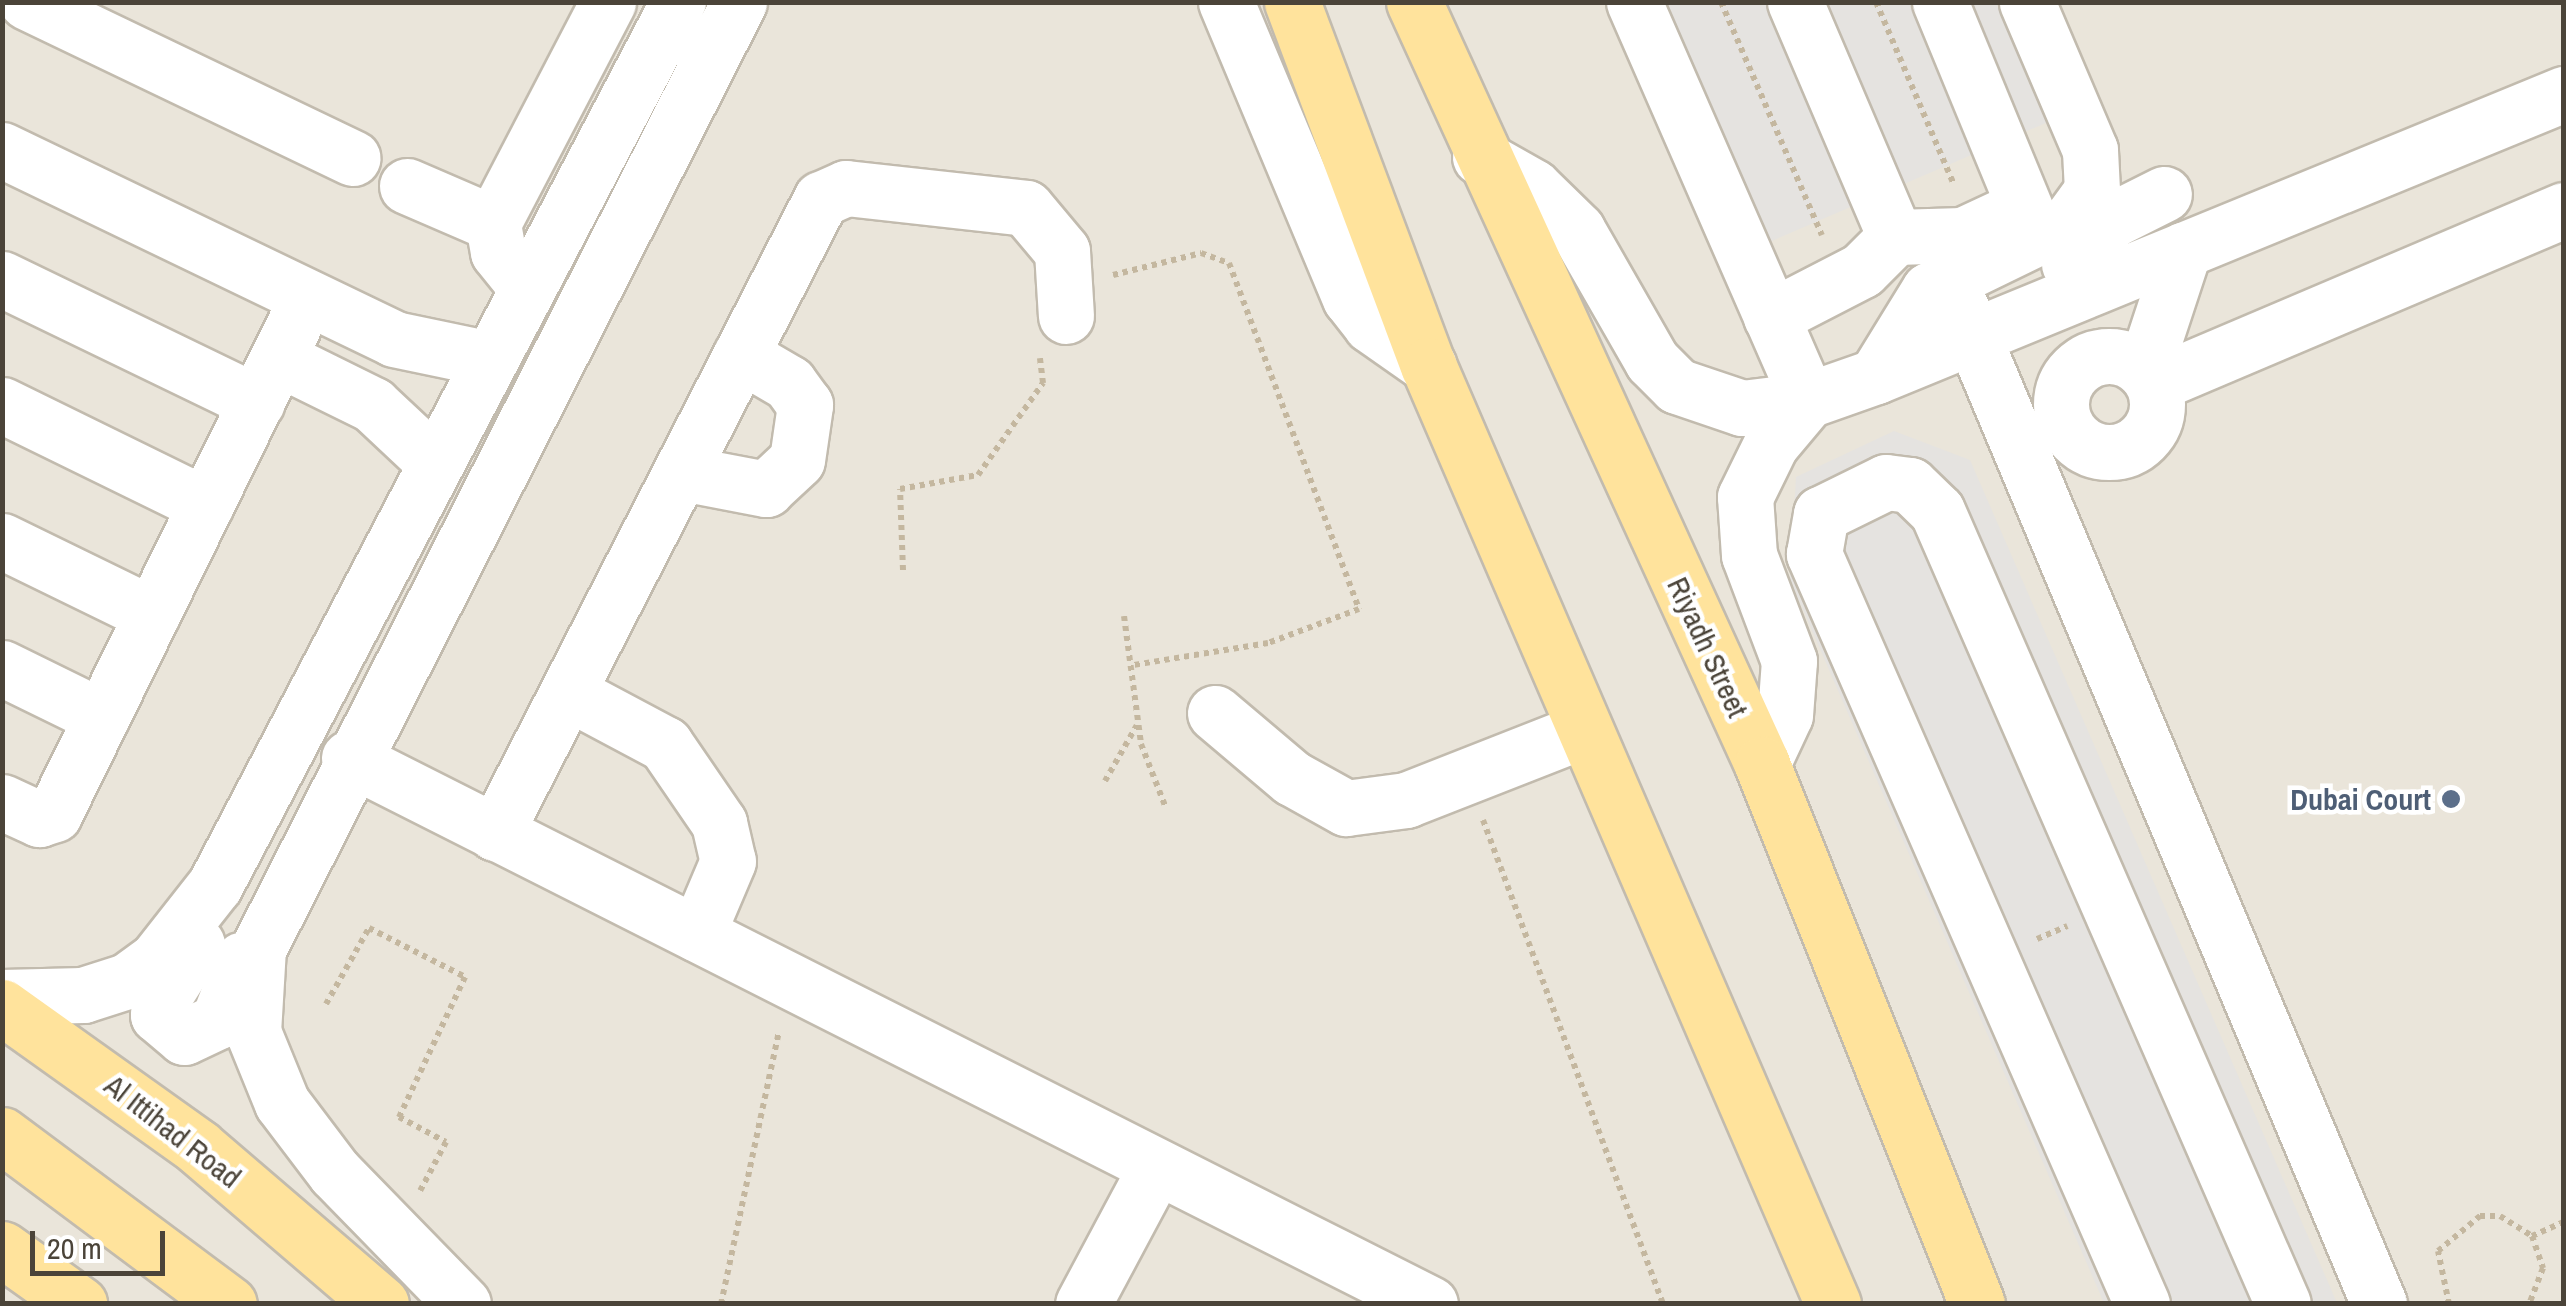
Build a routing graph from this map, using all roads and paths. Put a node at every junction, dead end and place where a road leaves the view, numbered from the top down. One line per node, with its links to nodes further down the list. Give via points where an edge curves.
1 (27, 2): 17 (street)
2 (608, 2): 23 (street)
3 (678, 2): 28 (street)
4 (739, 2): 55 (street)
5 (1226, 2): 36 (street, via 1350,298 1371,326)
6 (1414, 2): 13 (main road, Riyadh Street)
7 (1634, 2): 32 (street)
8 (1794, 2): 24 (street)
9 (1876, 2): 20 (path)
10 (1940, 2): 22 (street)
11 (2027, 2): 22 (street, via 2094,170 2084,208)
12 (1297, 15): 36 (main road)
13 (1437, 28): 16 (main road, Riyadh Street)
14 (2564, 94): 25 (street)
15 (2, 150): 29 (street)
16 (1480, 157): 39 (street, via 1533,187 1577,230 1652,360 1677,386 1742,408); 56 (main road, Riyadh Street)
17 (352, 158)
18 (407, 186): 23 (street)
19 (2164, 194): 30 (street, via 2099,232)
20 (1960, 200)
21 (2564, 210): 25 (street, via 2149,378)
22 (2031, 221): 24 (street, via 1963,235); 26 (street)
23 (493, 223): 28 (street, via 498,252)
24 (1895, 237): 32 (street, via 1862,270)
25 (2184, 249): 30 (street)
26 (1948, 277): 33 (street); 37 (street, via 1913,307)
27 (2, 278): 38 (street)
28 (527, 288): 35 (street)
29 (306, 300): 35 (street, via 394,339); 38 (street)
30 (2024, 315): 33 (street)
31 (1056, 316): 34 (street, via 1054,234 1026,208 837,190 821,199); 45 (path, via 1043,383 978,475 900,488); 48 (path, via 1201,254 1230,263 1359,609 1268,643)
32 (1772, 317): 39 (street)
33 (1972, 336): 37 (street); 69 (street)
34 (741, 356): 42 (street); 42 (street, via 790,383 806,405 796,460 766,489)
35 (490, 359): 41 (street)
36 (1428, 365): 54 (main road)
37 (1876, 376): 39 (street)
38 (267, 380): 41 (street, via 373,405); 43 (street)
39 (1808, 400): 56 (street, via 1771,444 1746,497 1750,555 1789,661 1785,714)
40 (2, 405): 43 (street)
41 (435, 464): 62 (street)
42 (682, 473): 50 (street)
43 (206, 505): 46 (street)
44 (2, 541): 46 (street)
45 (903, 570)
46 (152, 614): 52 (street)
47 (1124, 616): 48 (path)
48 (1133, 665): 53 (path)
49 (2, 668): 52 (street)
50 (569, 693): 61 (street); 64 (street, via 665,744 719,823 728,861)
51 (1215, 713): 57 (street, via 1292,778 1346,808 1376,810)
52 (102, 717): 59 (street, via 54,814 39,819)
53 (1138, 724): 58 (path); 60 (path)
54 (1585, 730): 57 (street); 86 (main road)
55 (348, 758): 61 (street); 63 (street)
56 (1762, 764): 77 (main road, Riyadh Street)
57 (1467, 777): 85 (path)
58 (1105, 781)
59 (2, 802)
60 (1166, 808)
61 (495, 832): 64 (street)
62 (215, 885): 63 (street, via 210,922 159,1004 173,1031 210,1031); 66 (street, via 156,960 126,980 84,995)
63 (267, 923): 74 (street, via 250,988 264,1068 304,1135)
64 (697, 934): 65 (street)
65 (790, 981): 72 (street); 82 (path)
66 (2, 996)
67 (326, 1004): 74 (path, via 369,928 465,977 399,1117 446,1142)
68 (2, 1007): 80 (main road, Al Ittihad Road, via 198,1147)
69 (2302, 1126): 71 (street); 89 (street)
70 (2, 1135): 79 (main road)
71 (2220, 1159): 87 (street, via 1930,500 1886,482 1830,508 1814,522 1814,554); 88 (street)
72 (1156, 1167): 83 (street); 84 (street)
73 (2564, 1222): 75 (path)
74 (395, 1236): 81 (street)
75 (2532, 1236): 90 (path, via 2500,1216 2462,1222 2438,1252); 91 (path, via 2543,1268)
76 (2, 1249): 78 (main road)
77 (1985, 1297)
78 (79, 1304)
79 (229, 1304)
80 (380, 1304)
81 (462, 1304)
82 (721, 1304)
83 (1083, 1304)
84 (1430, 1304)
85 (1663, 1304)
86 (1833, 1304)
87 (2142, 1304)
88 (2283, 1304)
89 (2379, 1304)
90 (2449, 1304)
91 (2529, 1304)

